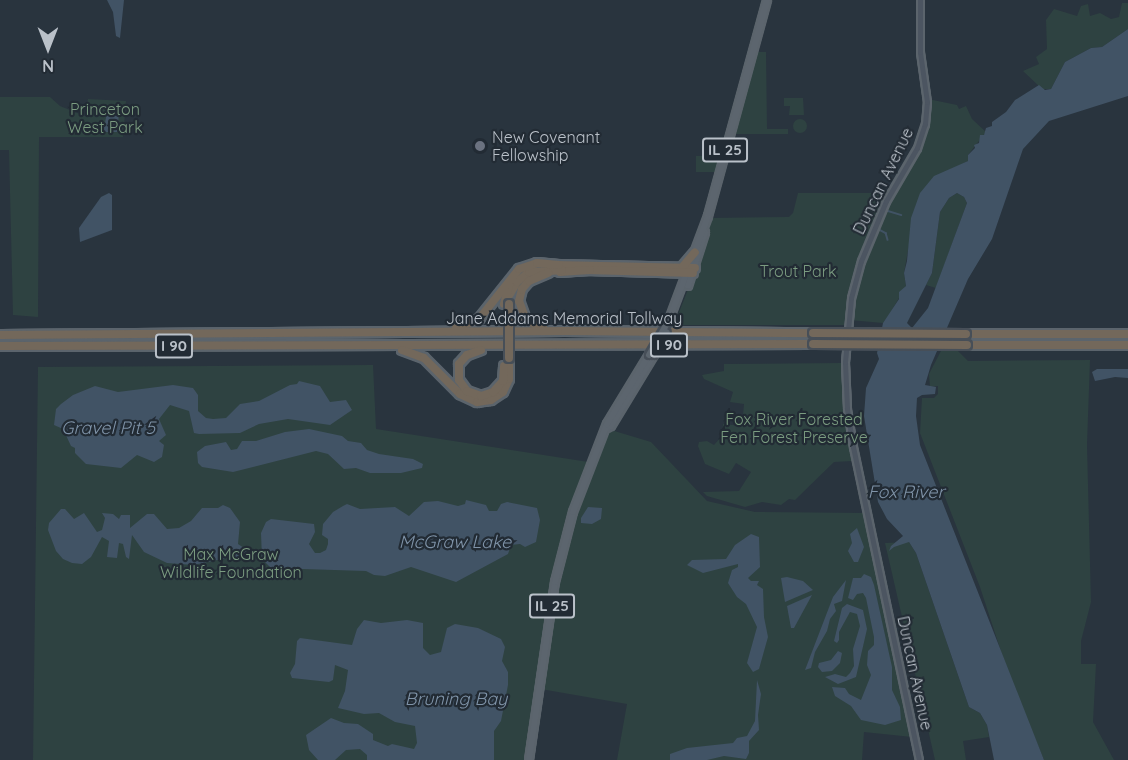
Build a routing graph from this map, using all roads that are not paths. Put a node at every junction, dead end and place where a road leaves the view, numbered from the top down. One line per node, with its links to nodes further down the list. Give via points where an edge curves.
1 (767, 0): 3 (main road, IL 25)
2 (920, 0): 19 (street, Duncan Avenue, via 920,52 927,102 924,128 914,155 886,201 861,261 847,323 845,362 853,447)
3 (708, 216): 4 (main road, IL 25); 6 (main road, IL 25)
4 (695, 252): 6 (highway)
5 (559, 265): 6 (highway); 8 (highway, via 537,266 521,272 508,287); 10 (highway, via 537,263 516,271 482,316 469,325)
6 (690, 269): 7 (highway); 18 (main road, IL 25, bridge, via 670,321 593,457 573,513 555,582)
7 (594, 270): 8 (highway, via 529,272 514,285); 9 (highway, via 542,274 522,289 520,306 528,322 540,328)
8 (506, 304): 17 (highway, bridge)
9 (566, 331): 10 (highway, Jane Addams Memorial Tollway / I 90); 11 (highway, Jane Addams Memorial Tollway / I 90, bridge)
10 (357, 332): 12 (highway, Jane Addams Memorial Tollway / I 90)
11 (1128, 334)
12 (0, 335)
13 (1128, 345): 16 (highway, Jane Addams Memorial Tollway / I 90, bridge)
14 (0, 346): 15 (highway, Jane Addams Memorial Tollway / I 90)
15 (377, 347): 16 (highway, Jane Addams Memorial Tollway / I 90); 17 (highway, via 422,357 460,394 477,402 493,399 505,389 509,379)
16 (525, 347): 17 (highway, via 480,350 467,355 458,368 461,386 475,395 494,392 503,379)
17 (506, 358)
18 (530, 760)
19 (919, 760)

